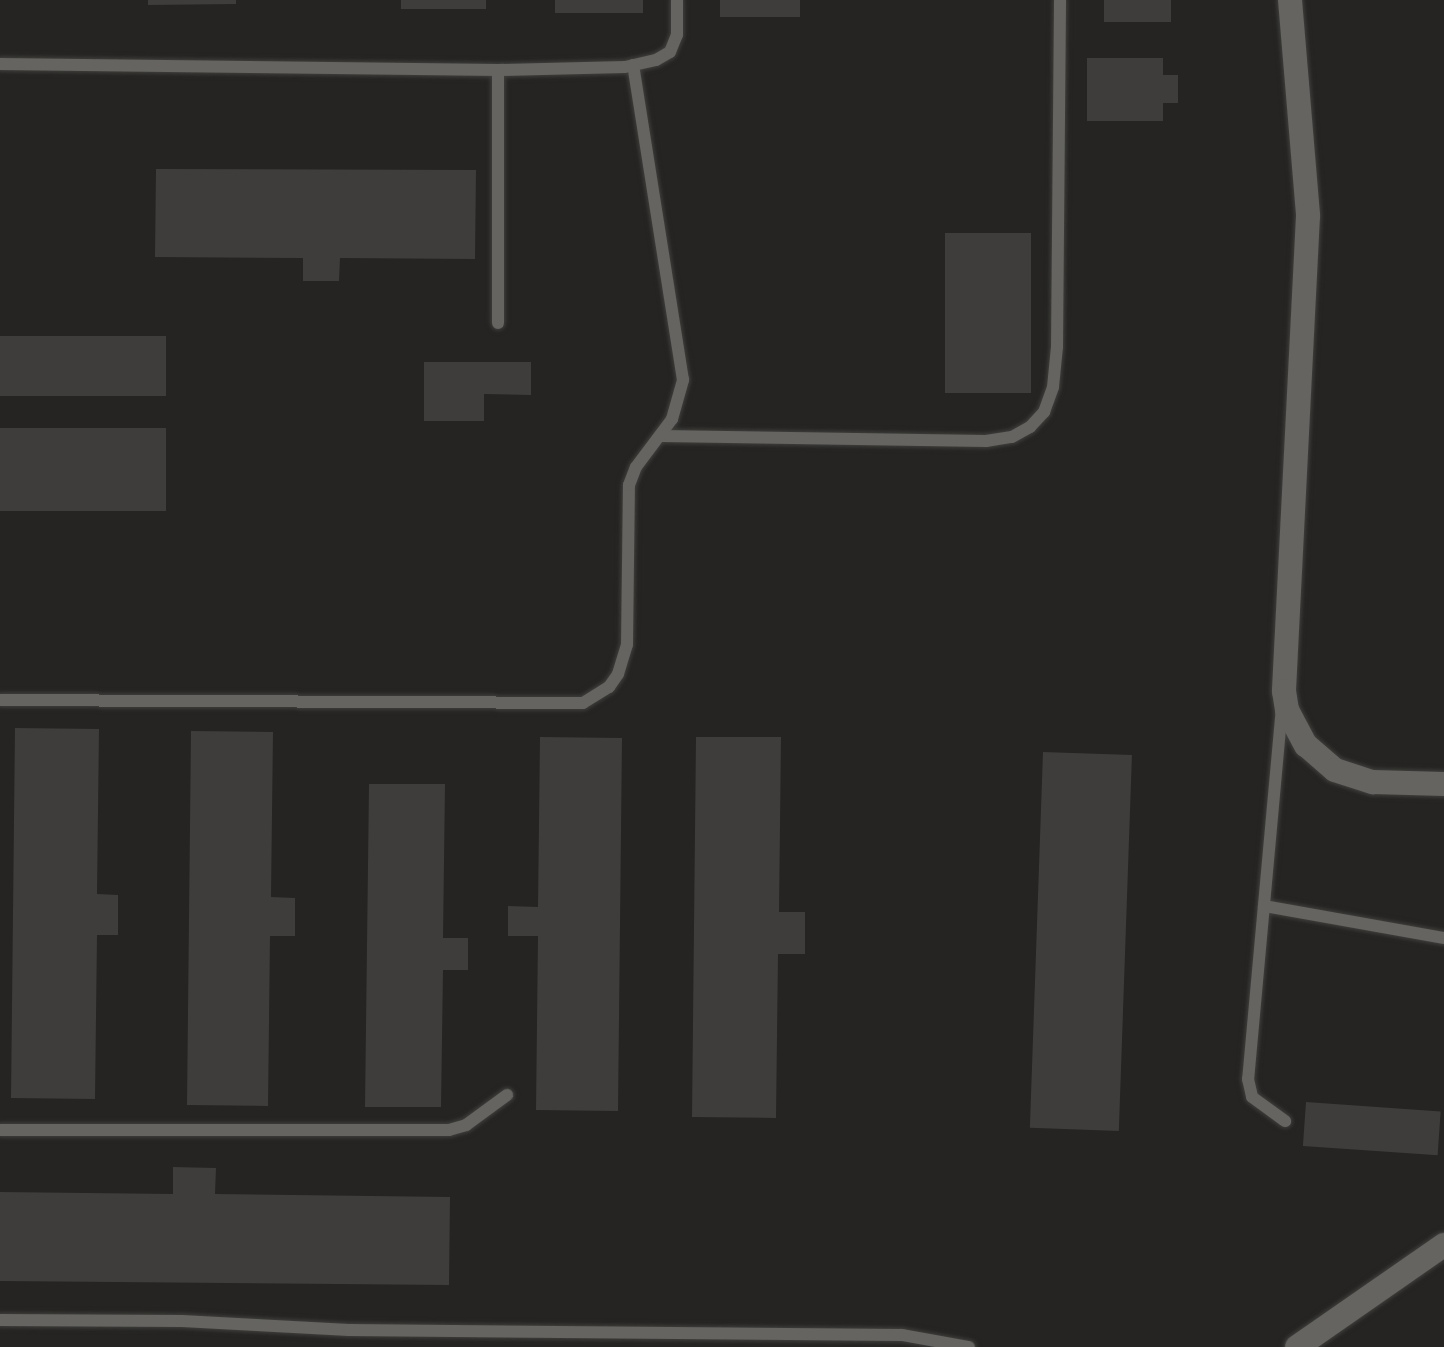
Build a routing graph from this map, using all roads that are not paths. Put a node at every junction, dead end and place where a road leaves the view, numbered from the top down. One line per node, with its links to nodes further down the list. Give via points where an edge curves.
1 (677, 0): 5 (lane, via 677,35 670,52)
2 (1060, 0): 8 (lane, via 1057,347 1044,412 1012,437 986,441)
3 (1290, 0): 9 (street, via 1308,216)
4 (0, 64): 6 (lane)
5 (633, 65): 6 (lane); 8 (lane, via 681,359 679,400)
6 (498, 70): 7 (lane)
7 (498, 323)
8 (662, 436): 10 (lane, via 636,467 629,485 624,660 609,687 583,703)
9 (1284, 691): 11 (street, via 1295,729 1335,770 1373,782); 12 (lane)
10 (0, 700)
11 (1444, 784)
12 (1264, 906): 13 (lane); 15 (lane, via 1248,1079 1252,1097)
13 (1444, 938)
14 (507, 1095): 16 (lane, via 466,1125 449,1130)
15 (1285, 1121)
16 (0, 1130)
17 (1444, 1245): 20 (street)
18 (0, 1320): 19 (lane, via 182,1321 349,1330 902,1335)
19 (969, 1347)
20 (1297, 1347)

